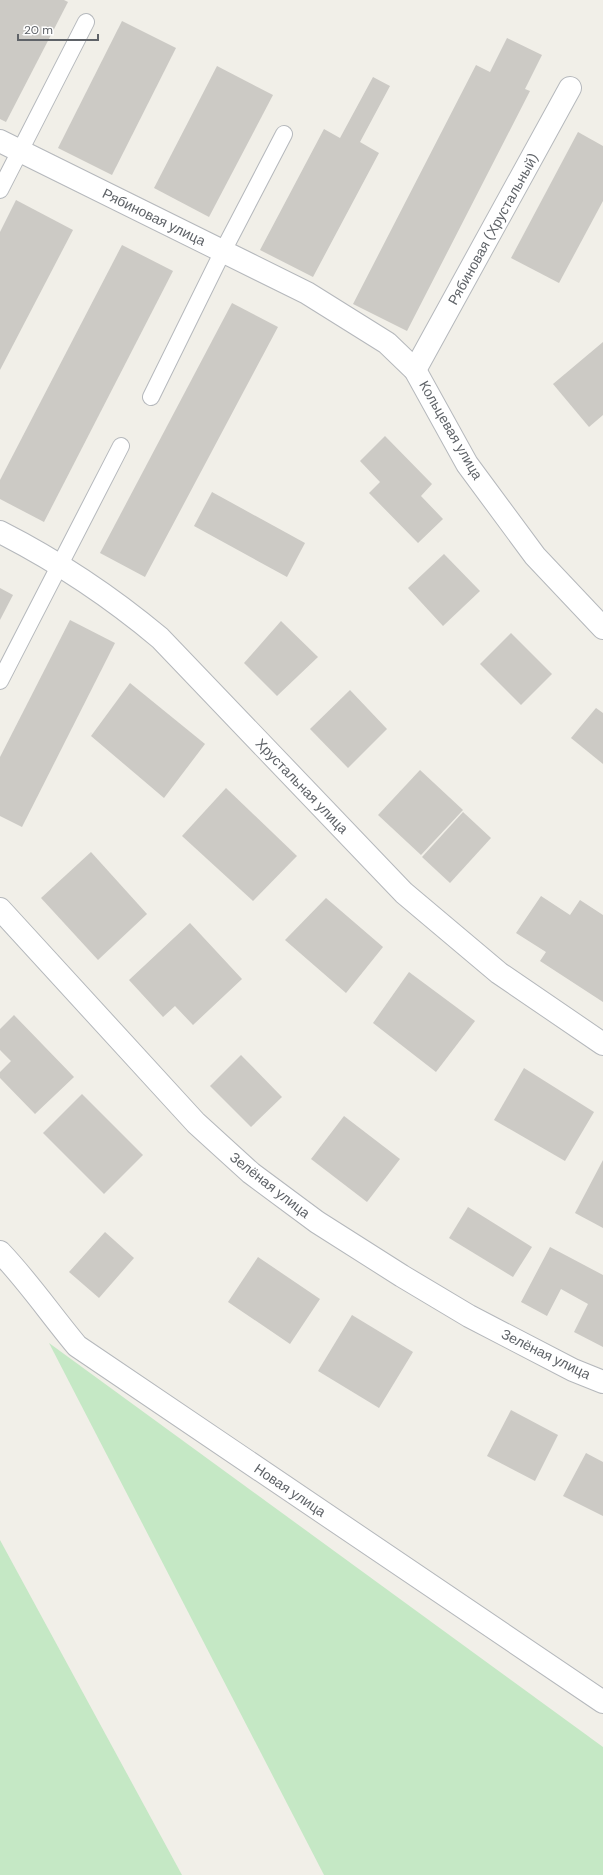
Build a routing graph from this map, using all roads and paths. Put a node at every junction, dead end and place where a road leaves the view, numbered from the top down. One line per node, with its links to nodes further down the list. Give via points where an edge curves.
1 (86, 22): 5 (lane)
2 (570, 88): 9 (street, Рябиновая (Хрустальный))
3 (284, 134): 7 (lane)
4 (0, 141): 5 (street, Рябиновая улица)
5 (21, 151): 6 (lane); 7 (street, Рябиновая улица)
6 (0, 190)
7 (223, 251): 8 (street, Рябиновая улица); 10 (lane)
8 (307, 293): 9 (street, Кольцевая улица, via 387,343)
9 (416, 370): 14 (street, Кольцевая улица, via 467,464 535,556)
10 (151, 397)
11 (121, 446): 13 (lane)
12 (0, 532): 13 (street, Хрустальная улица)
13 (58, 565): 15 (lane); 17 (street, Хрустальная улица, via 119,604 160,638 404,893 499,973)
14 (603, 628)
15 (0, 681)
16 (0, 909): 19 (street, Зелёная улица, via 196,1123 251,1173 317,1222 469,1316 573,1370)
17 (603, 1044)
18 (0, 1252): 20 (street, Новая улица, via 25,1279 77,1346)
19 (603, 1382)
20 (603, 1702)

